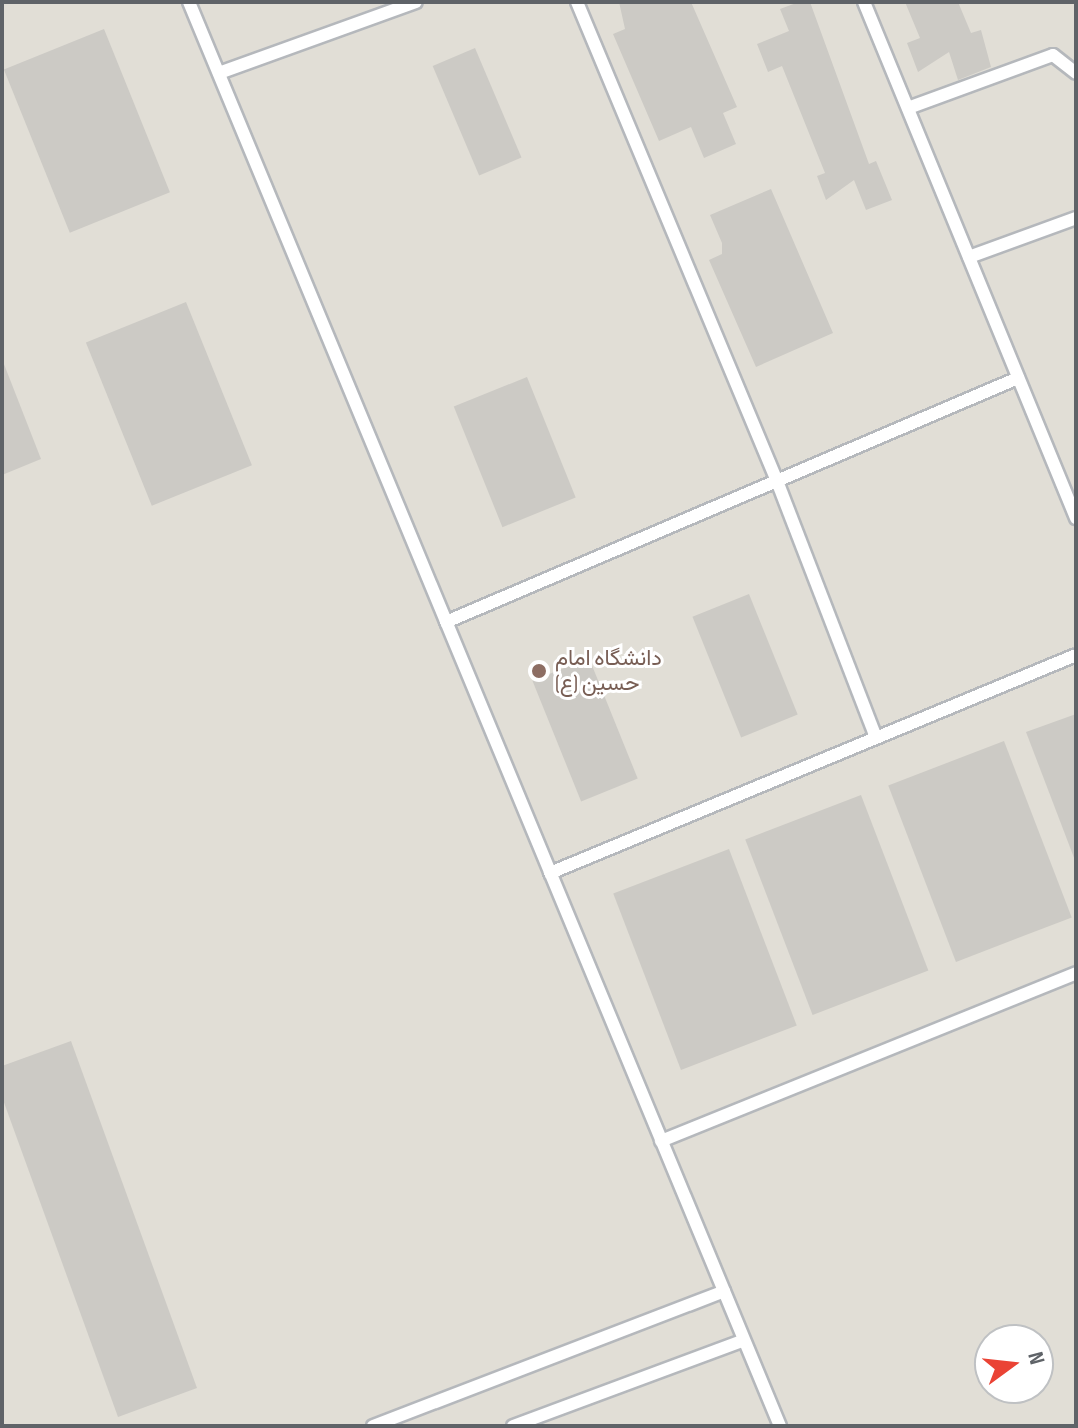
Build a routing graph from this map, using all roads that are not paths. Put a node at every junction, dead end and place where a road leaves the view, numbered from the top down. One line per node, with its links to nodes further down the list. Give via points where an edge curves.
1 (189, 2): 5 (lane)
2 (416, 2): 5 (lane)
3 (577, 2): 11 (lane)
4 (864, 2): 7 (lane)
5 (219, 73): 13 (lane)
6 (1076, 73): 7 (lane, via 1053,55)
7 (908, 108): 9 (lane)
8 (1076, 218): 9 (lane)
9 (969, 257): 10 (lane)
10 (1018, 378): 11 (lane); 12 (lane)
11 (777, 481): 13 (lane); 15 (lane)
12 (1076, 518)
13 (446, 622): 16 (lane)
14 (1076, 655): 15 (lane)
15 (876, 738): 16 (lane)
16 (550, 873): 18 (lane)
17 (1076, 973): 18 (lane)
18 (661, 1141): 19 (lane)
19 (724, 1291): 20 (lane); 21 (lane)
20 (744, 1340): 22 (lane); 23 (lane)
21 (373, 1426)
22 (513, 1426)
23 (780, 1426)

